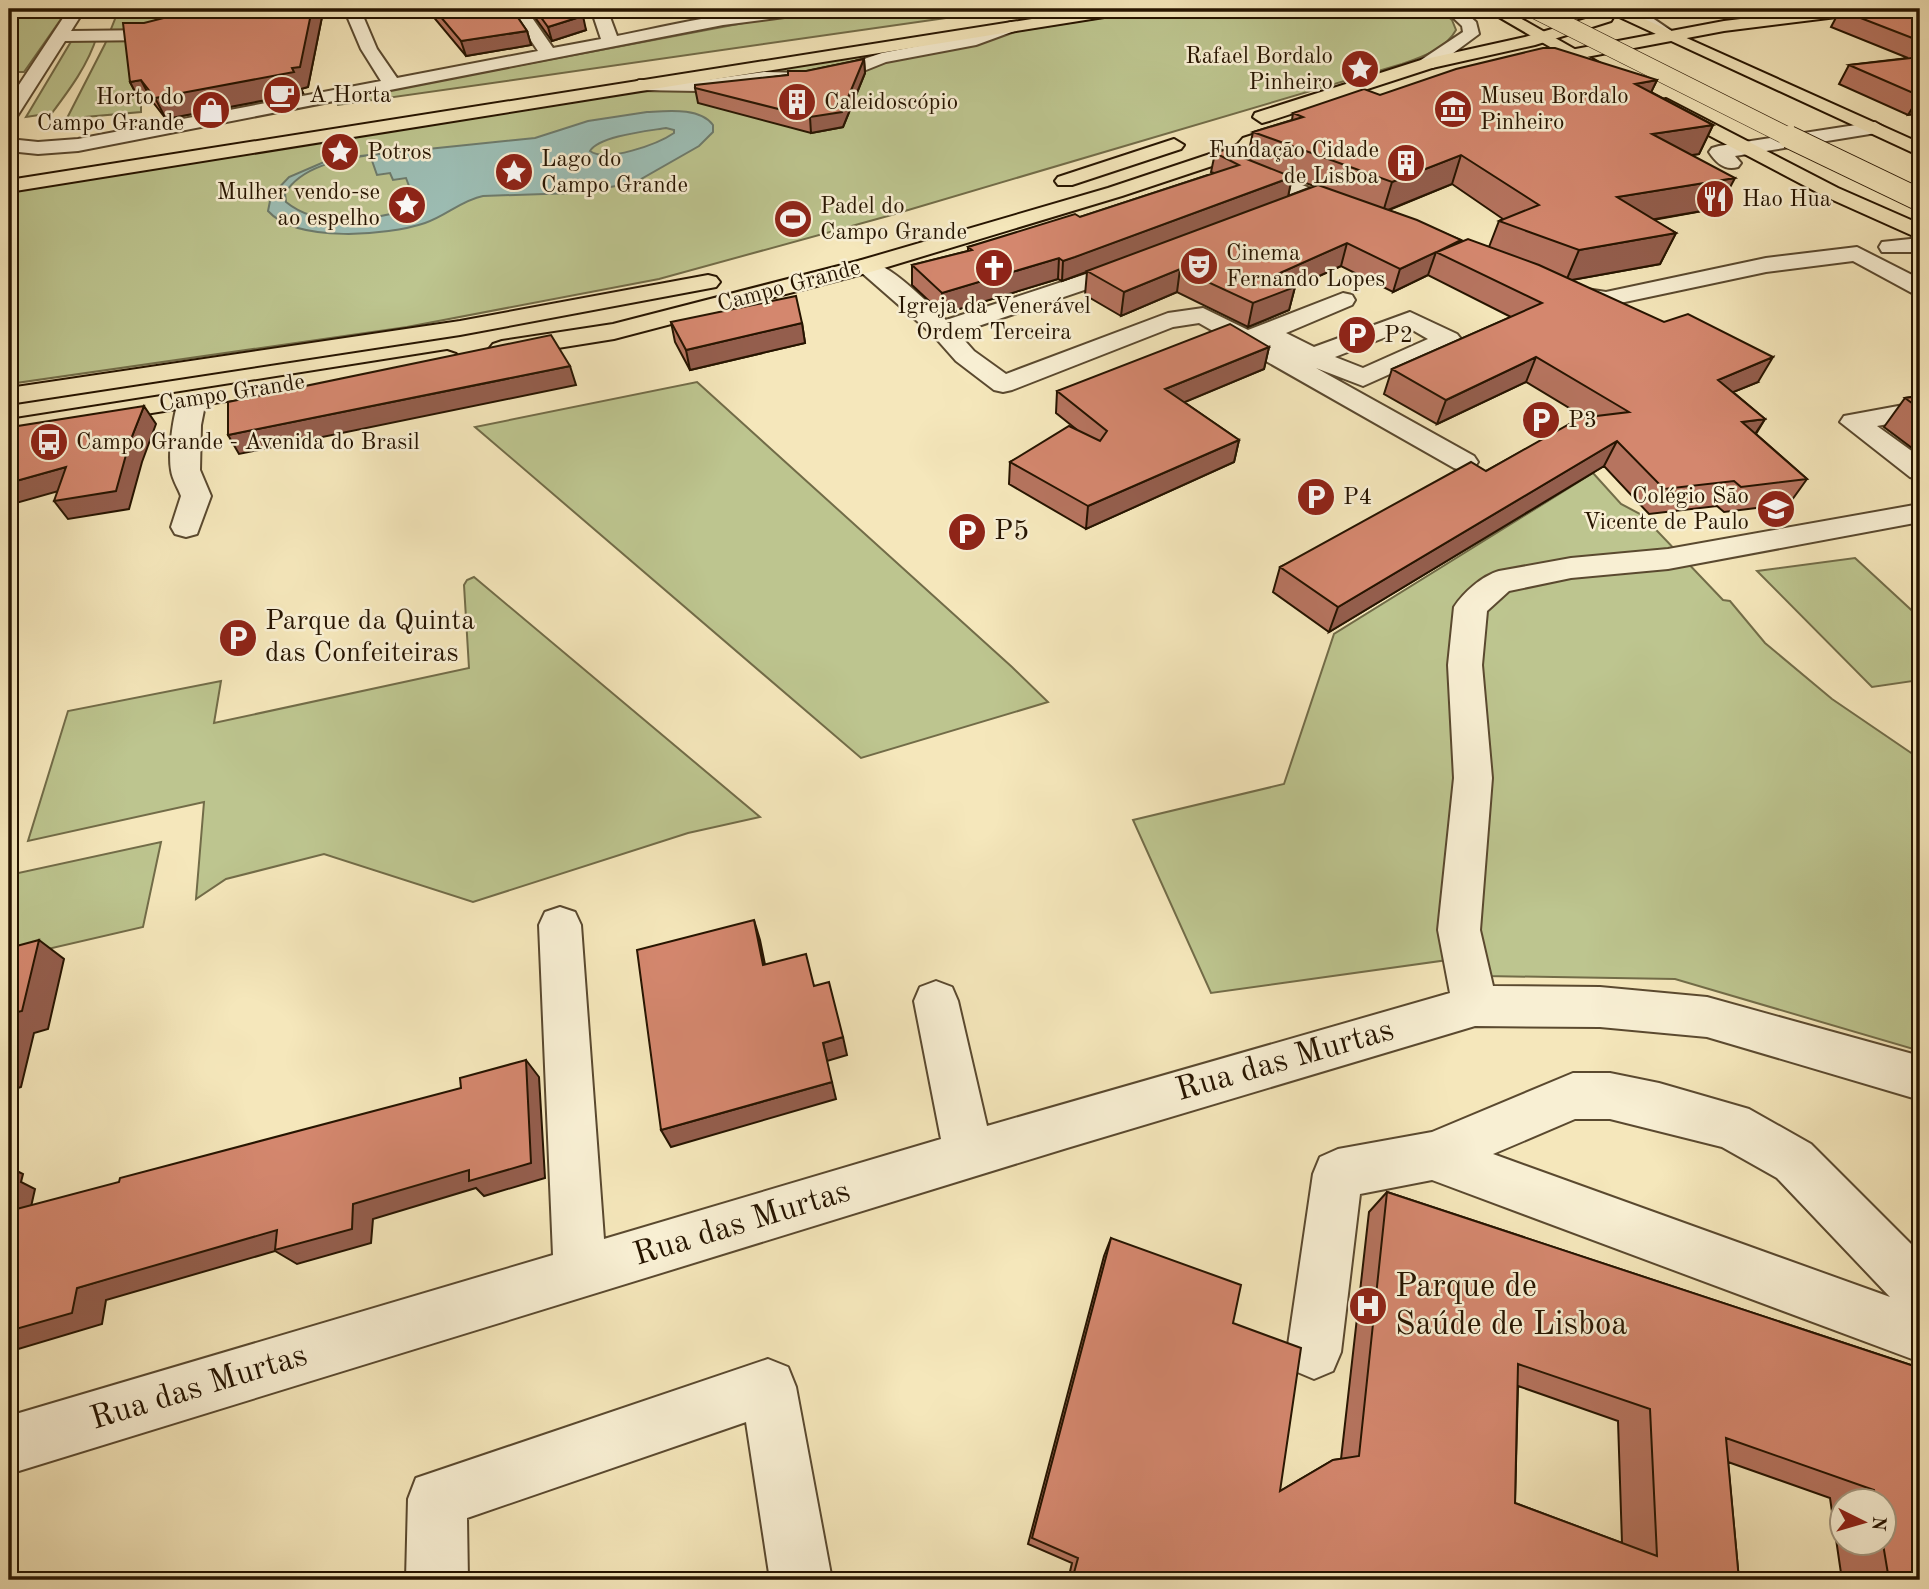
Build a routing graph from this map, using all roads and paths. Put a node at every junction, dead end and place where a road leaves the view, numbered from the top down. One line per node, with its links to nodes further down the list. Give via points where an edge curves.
1 (77, 9): 25 (street)
2 (327, 9): 19 (street)
3 (352, 9): 35 (street, via 369,49)
4 (518, 9): 30 (street)
5 (599, 9): 28 (street)
6 (681, 9): 21 (street, via 684,16)
7 (807, 9): 28 (street)
8 (1123, 9): 23 (main road)
9 (1452, 9): 32 (street, via 1470,25 1471,34)
10 (1493, 9): 27 (main road)
11 (1534, 9): 54 (main road, bridge)
12 (1565, 9): 49 (main road)
13 (1605, 9): 27 (main road, Campo Grande, via 1605,18)
14 (1610, 9): 26 (main road)
15 (1629, 9): 26 (street)
16 (1798, 9): 20 (street)
17 (1817, 9): 20 (street)
18 (1861, 9): 20 (main road)
19 (250, 17)
20 (1768, 19): 22 (main road)
21 (646, 20)
22 (1724, 26): 26 (main road); 31 (main road, via 1719,45)
23 (1012, 27): 36 (street, via 807,78)
24 (154, 35): 25 (street)
25 (60, 36): 34 (street)
26 (1671, 36): 29 (main road); 31 (main road)
27 (1541, 37): 29 (main road); 32 (main road, Campo Grande)
28 (611, 42): 30 (street)
29 (1572, 54): 37 (main road); 37 (main road, via 1511,67 1574,68)
30 (549, 55): 35 (street)
31 (1724, 61): 42 (main road)
32 (1427, 64): 43 (main road, Campo Grande)
33 (9, 75): 34 (street)
34 (32, 78): 40 (street)
35 (393, 85): 45 (street, via 78,145)
36 (639, 85): 38 (main road)
37 (1635, 88): 39 (main road)
38 (552, 98): 51 (main road, via 406,114); 52 (main road)
39 (1670, 107): 46 (main road); 46 (street, via 1725,158)
40 (9, 114)
41 (1326, 117): 43 (main road, Campo Grande)
42 (1875, 128): 46 (street); 47 (main road)
43 (1249, 132): 48 (main road, Campo Grande, via 1244,149); 50 (main road, via 1131,169)
44 (1197, 138): 50 (main road)
45 (9, 145)
46 (1746, 148): 58 (main road, via 1856,205)
47 (1920, 150)
48 (1216, 158): 57 (street); 62 (main road, Campo Grande)
49 (1896, 168)
50 (1091, 173): 53 (main road)
51 (9, 174)
52 (9, 186)
53 (1038, 189)
54 (1920, 200)
55 (1304, 201): 56 (street)
56 (1278, 211)
57 (1363, 216)
58 (1920, 232)
59 (1920, 245): 60 (street)
60 (1890, 247)
61 (1154, 257): 68 (street)
62 (866, 266): 68 (street); 71 (main road, Campo Grande, via 614,331)
63 (736, 275): 65 (main road, Campo Grande)
64 (1543, 286): 66 (street, via 1606,299 1722,273 1857,254)
65 (684, 287): 71 (main road); 72 (main road, Campo Grande, via 460,328)
66 (1920, 288)
67 (1343, 300): 69 (street)
68 (942, 330): 69 (street, via 965,356 1003,384 1168,320 1203,316)
69 (1256, 336): 70 (street); 76 (street)
70 (1313, 357)
71 (349, 375): 73 (main road, Campo Grande)
72 (9, 396)
73 (192, 400): 75 (main road, Campo Grande); 79 (street, via 185,470 196,496)
74 (1920, 410): 77 (street, via 1854,422)
75 (9, 428)
76 (1464, 462)
77 (1920, 471)
78 (1920, 513): 82 (street, via 1668,559 1571,568 1499,582 1471,607 1465,665 1472,778 1458,930)
79 (186, 527)
80 (560, 925): 86 (street)
81 (936, 1001): 84 (street)
82 (1475, 1006): 83 (street, Rua das Murtas, via 1600,1007 1707,1017); 84 (street, Rua das Murtas)
83 (1920, 1078)
84 (969, 1155): 86 (street, Rua das Murtas)
85 (1432, 1156): 87 (street, via 1573,1096 1610,1096 1732,1126 1794,1161); 88 (street); 89 (street, via 1338,1174)
86 (580, 1274): 90 (street, Rua das Murtas)
87 (1920, 1290)
88 (1920, 1335)
89 (1314, 1352)
90 (9, 1445)
91 (437, 1580): 92 (street, via 437,1499 768,1387)
92 (801, 1580)

